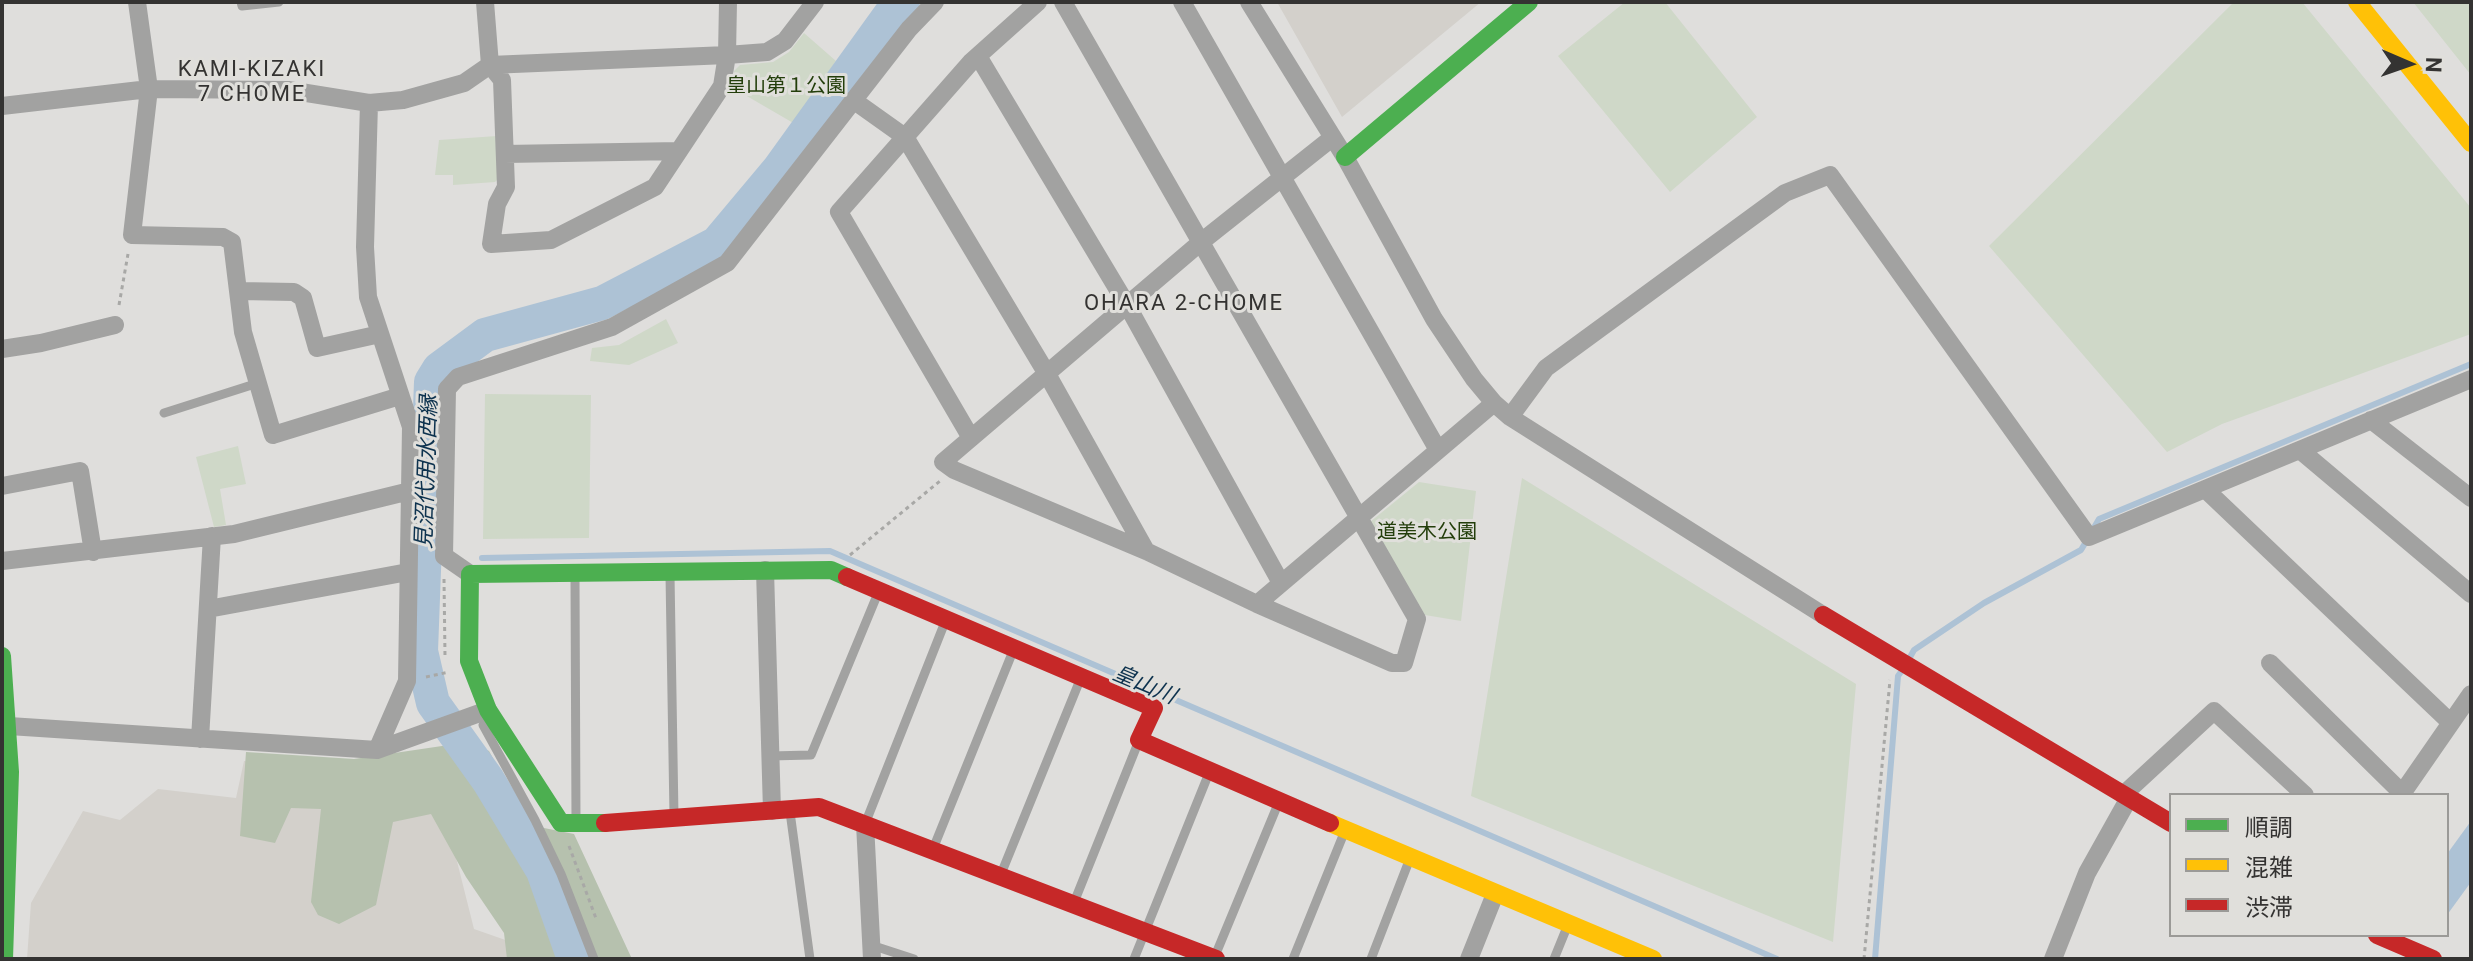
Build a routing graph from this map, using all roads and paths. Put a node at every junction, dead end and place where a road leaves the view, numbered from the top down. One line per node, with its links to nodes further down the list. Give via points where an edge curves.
1 (137, 2): 17 (street)
2 (241, 2): 3 (lane)
3 (279, 2)
4 (485, 2): 16 (street)
5 (728, 2): 14 (street)
6 (815, 2): 14 (street, via 775,49)
7 (935, 2): 18 (street)
8 (1038, 2): 15 (street)
9 (1063, 2): 29 (street)
10 (1182, 2): 27 (street)
11 (1249, 2): 22 (street)
12 (1529, 2): 26 (street)
13 (2357, 2): 23 (street)
14 (727, 55): 16 (street); 24 (street, via 722,86)
15 (978, 56): 21 (street); 31 (street)
16 (490, 65): 19 (street, via 464,83 403,100); 25 (street, via 502,80)
17 (149, 89): 19 (street, via 288,90); 20 (street); 28 (street)
18 (853, 100): 21 (street); 61 (street, via 727,263 612,327 458,377 447,389 444,556)
19 (369, 103): 33 (street, via 365,247 368,297)
20 (2, 106)
21 (905, 137): 35 (street); 43 (street, via 839,212)
22 (1332, 138): 26 (street); 27 (street)
23 (2471, 143)
24 (679, 151): 25 (street); 25 (street, via 655,187 551,240 491,244 497,204 506,187)
25 (505, 154)
26 (1345, 157): 39 (street, via 1434,319)
27 (1284, 177): 29 (street); 44 (street)
28 (132, 235): 30 (street, via 223,237 232,242); 32 (path)
29 (1201, 242): 31 (street); 51 (street)
30 (240, 291): 33 (street, via 294,292 303,298 317,348); 37 (street, via 243,332)
31 (1127, 305): 35 (street); 62 (street)
32 (115, 325): 34 (street)
33 (380, 334): 38 (street)
34 (2, 349)
35 (1047, 374): 43 (street); 54 (street)
36 (2471, 379): 42 (street)
37 (258, 383): 38 (street, via 273,435); 40 (lane)
38 (400, 396): 49 (street, via 411,427)
39 (1494, 403): 41 (street); 44 (street)
40 (164, 413)
41 (1510, 417): 48 (street, via 1546,368 1785,193 1830,175 2089,537); 70 (street)
42 (2371, 420): 45 (street); 50 (street)
43 (971, 438): 46 (street, via 943,462)
44 (1438, 450): 51 (street)
45 (2300, 450): 48 (street); 64 (street)
46 (954, 470): 53 (path); 54 (street)
47 (2, 486): 55 (street, via 80,471)
48 (2205, 489): 77 (street)
49 (410, 491): 52 (street); 58 (street)
50 (2471, 498)
51 (1359, 517): 62 (street); 65 (street, via 1417,619 1404,663 1392,663)
52 (212, 536): 55 (street); 66 (street)
53 (854, 551)
54 (1146, 551): 65 (street)
55 (93, 552): 56 (street)
56 (2, 561)
57 (765, 570): 59 (street); 63 (street, via 831,570); 82 (street)
58 (408, 572): 66 (street); 74 (street)
59 (670, 572): 60 (street); 90 (lane)
60 (575, 573): 61 (street); 92 (lane)
61 (470, 574): 76 (street, via 469,661)
62 (1281, 583): 65 (street)
63 (879, 590): 67 (street); 82 (lane, via 811,755)
64 (2471, 594)
65 (1257, 604)
66 (208, 609): 79 (street)
67 (947, 619): 68 (street); 93 (lane)
68 (1014, 648): 73 (street); 95 (lane)
69 (2, 656): 78 (street)
70 (1892, 656): 87 (street); 117 (path)
71 (2270, 663): 85 (street)
72 (449, 672): 74 (path)
73 (1081, 677): 80 (street, via 1154,708); 98 (lane)
74 (407, 681): 81 (street)
75 (2471, 694): 77 (street)
76 (479, 714): 81 (street); 92 (street); 108 (lane, via 541,834)
77 (2451, 723): 86 (street)
78 (9, 726): 79 (street); 97 (street)
79 (200, 739): 81 (street)
80 (1139, 740): 83 (street); 100 (lane)
81 (377, 750)
82 (770, 756): 89 (street)
83 (1210, 771): 88 (street); 103 (lane)
84 (2303, 793): 87 (street, via 2214,711)
85 (2401, 793)
86 (2403, 793)
87 (2126, 797): 91 (street); 118 (street, via 2087,873)
88 (1279, 801): 94 (street); 112 (lane)
89 (781, 810): 90 (street); 93 (street, via 819,807); 109 (lane)
90 (674, 818): 92 (street)
91 (2169, 822)
92 (569, 823): 102 (path)
93 (865, 824): 95 (street); 105 (street)
94 (1346, 829): 96 (street); 113 (lane)
95 (933, 850): 98 (street)
96 (1410, 858): 99 (street); 114 (lane)
97 (5, 872): 107 (street)
98 (1000, 876): 100 (street)
99 (1495, 894): 101 (street); 115 (street)
100 (1073, 904): 103 (street)
101 (1568, 924): 106 (street); 116 (lane)
102 (599, 929)
103 (1145, 932): 111 (lane); 112 (street)
104 (2382, 937): 119 (street)
105 (872, 952): 110 (lane)
106 (1649, 958)
107 (4, 959)
108 (594, 959)
109 (810, 959)
110 (914, 959)
111 (1134, 959)
112 (1215, 959)
113 (1293, 959)
114 (1371, 959)
115 (1469, 959)
116 (1554, 959)
117 (1864, 959)
118 (2053, 959)
119 (2433, 959)

